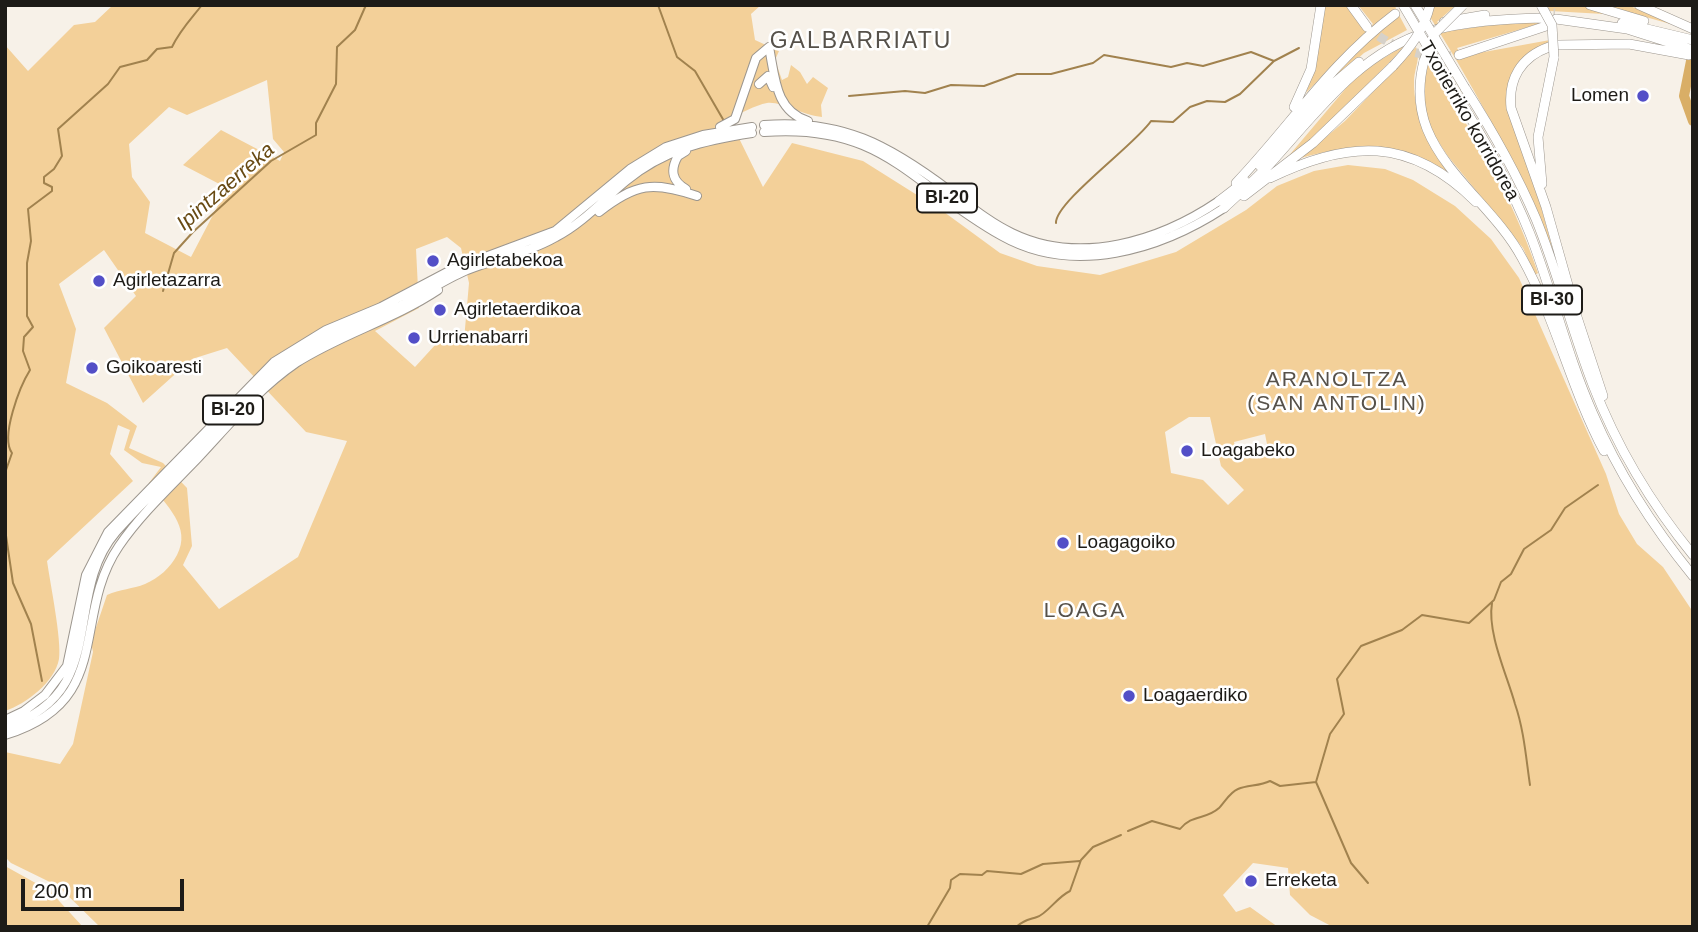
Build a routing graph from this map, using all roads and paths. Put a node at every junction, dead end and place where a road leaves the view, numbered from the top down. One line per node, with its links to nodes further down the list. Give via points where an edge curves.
1 (1321, 5): 21 (highway, via 1311,69)
2 (1351, 5): 11 (highway)
3 (1403, 5): 31 (highway, Txorierriko korridorea / BI-30, bridge, via 1517,202 1584,392)
4 (1415, 5): 30 (highway, Txorierriko korridorea / BI-30, bridge, via 1527,198 1594,388)
5 (1430, 5): 24 (highway, bridge, via 1424,26 1394,66)
6 (1463, 5): 27 (highway, bridge, via 1434,34 1419,85 1422,114 1432,139)
7 (1590, 5): 13 (highway, via 1657,25)
8 (1639, 5): 12 (highway)
9 (1395, 14): 21 (highway, via 1337,64)
10 (1543, 15): 16 (highway); 25 (highway, BI-20, via 1426,32 1391,49 1338,88 1276,157); 26 (highway, bridge, via 1552,24 1554,57 1538,137)
11 (1367, 27)
12 (1693, 29)
13 (1665, 40): 13 (highway, via 1556,19 1617,27); 14 (highway); 15 (highway); 17 (highway); 26 (highway, via 1554,46 1536,53 1517,70 1510,95 1513,119)
14 (1693, 40)
15 (1693, 50)
16 (1459, 55)
17 (1693, 56)
18 (759, 84): 19 (main road, via 770,78 780,112)
19 (774, 125): 20 (main road, BI-20); 25 (main road, BI-20, via 764,129 812,131 869,147 1000,235 1051,253 1087,256 1142,247 1183,233)
20 (828, 127): 23 (main road, via 793,116 785,107 769,47 756,58 735,119); 25 (main road, BI-20, via 880,145 1003,229 1052,246 1087,248 1140,239)
21 (1278, 136): 25 (highway)
22 (707, 140): 23 (main road, BI-20, via 752,130); 28 (main road, BI-20, via 646,166); 28 (main road, via 678,156 673,168 676,181 697,196 659,185 635,189 566,236)
23 (677, 143): 34 (main road, BI-20, via 636,165 555,231 453,269 299,344 268,367 108,532 86,575 67,666 45,695)
24 (1270, 178): 25 (highway); 27 (highway, via 1335,152 1386,152 1434,170 1472,198)
25 (1222, 205)
26 (1546, 207): 30 (highway, via 1584,341)
27 (1506, 234): 31 (highway, via 1533,280 1591,426)
28 (558, 236): 29 (main road, BI-20)
29 (473, 268): 35 (main road, BI-20, via 305,349 236,407 113,535 94,572 73,670 44,706 24,721); 36 (main road, via 408,309 319,350 253,400 118,548 98,596 82,671 73,688 46,716)
30 (1626, 453): 32 (highway, Txorierriko korridorea / BI-30)
31 (1644, 510): 33 (highway, Txorierriko korridorea / BI-30)
32 (1693, 555)
33 (1693, 576)
34 (5, 720)
35 (5, 727)
36 (5, 734)

